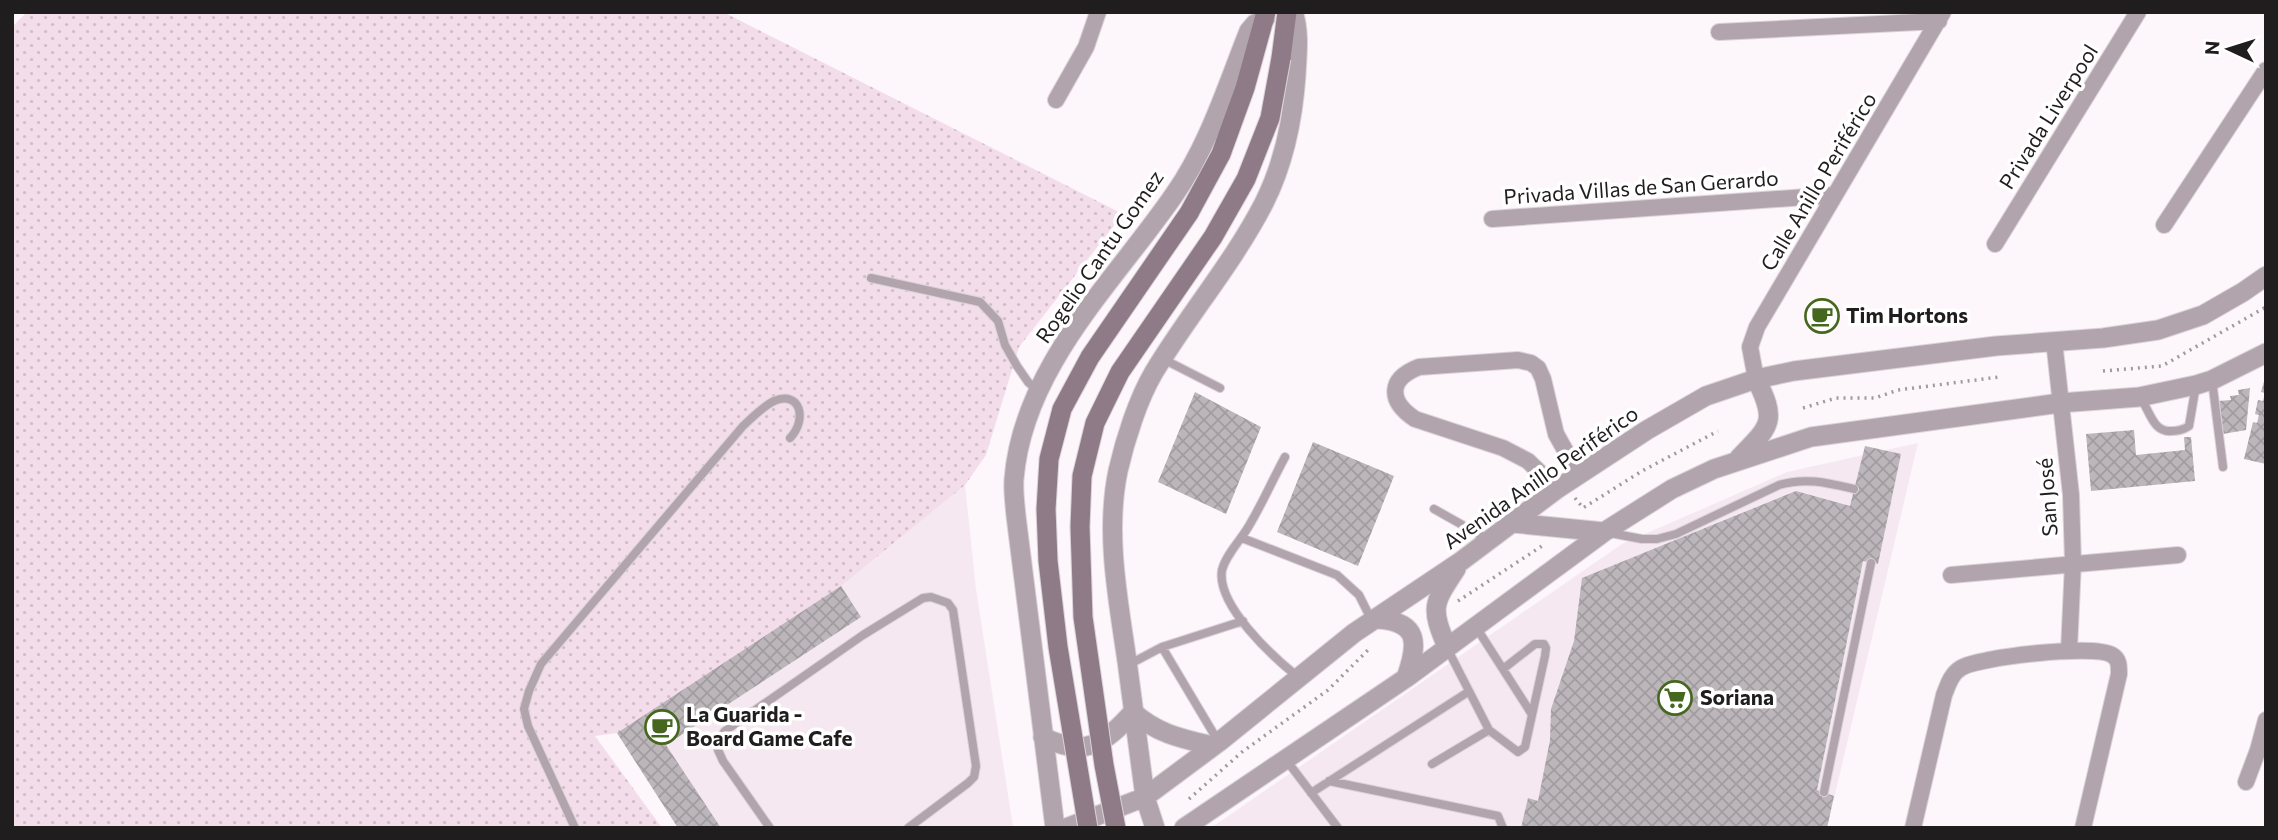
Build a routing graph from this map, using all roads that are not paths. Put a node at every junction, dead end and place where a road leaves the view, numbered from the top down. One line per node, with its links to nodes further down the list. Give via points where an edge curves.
1 (1098, 12): 8 (street, via 1086,47)
2 (1290, 12): 17 (street, via 1297,35 1297,61 1285,150 1265,201 1236,252); 70 (main road, bridge, via 1270,118 1247,179 1120,372 1095,424 1082,475 1083,617)
3 (2138, 12): 12 (street, Privada Liverpool)
4 (1266, 16): 21 (street, Rogelio Cantu Gomez, via 1249,31 1205,141 1175,194 1103,287); 69 (main road, bridge, via 1221,153 1189,213 1090,357 1062,409 1048,459 1048,561)
5 (1941, 16): 6 (street); 9 (street, Calle Anillo Periférico)
6 (1719, 32)
7 (2266, 69): 11 (street)
8 (1056, 100)
9 (1835, 195): 10 (street, Privada Villas de San Gerardo); 18 (street, Calle Anillo Periférico, via 1758,327 1750,347)
10 (1492, 219)
11 (2164, 225)
12 (1995, 244)
13 (2266, 276): 15 (street, Avenida Anillo Periférico, via 2203,315 2158,330)
14 (871, 278): 21 (lane, via 980,302 998,321 1017,366)
15 (2054, 341): 18 (street, Avenida Anillo Periférico); 23 (street, San José)
16 (2266, 353): 19 (street)
17 (1163, 359): 20 (lane); 46 (street, via 1132,422 1118,472 1116,584)
18 (1756, 379): 26 (street, via 1770,412 1767,426); 28 (street, Avenida Anillo Periférico, via 1706,396)
19 (2204, 383): 22 (street); 22 (lane, via 2189,426 2182,430 2159,429); 27 (lane)
20 (1220, 388)
21 (1038, 391): 55 (street, Rogelio Cantu Gomez, via 1014,480)
22 (2139, 397): 23 (street)
23 (2060, 403): 26 (street, via 1811,437); 38 (street, San José)
24 (790, 438): 64 (lane, via 801,422 796,403 787,399 774,401 743,426 541,664 524,709 541,758)
25 (1285, 457): 33 (lane)
26 (1736, 461): 32 (street, via 1672,489)
27 (2223, 467)
28 (1566, 483): 28 (street, via 1503,448 1415,419 1395,399 1399,379 1419,367 1531,363 1543,380); 31 (street, Avenida Anillo Periférico)
29 (1854, 489): 32 (lane, via 1820,481 1792,481 1676,534 1642,539)
30 (1434, 509): 34 (lane)
31 (1513, 523): 32 (street); 34 (street, Avenida Anillo Periférico)
32 (1604, 531): 42 (street)
33 (1242, 538): 40 (lane, via 1338,575 1359,595); 41 (lane, via 1223,569 1222,584)
34 (1490, 540): 36 (street, Avenida Anillo Periférico)
35 (2178, 555): 38 (street)
36 (1460, 562): 40 (street, Avenida Anillo Periférico); 44 (street, via 1435,608)
37 (1871, 563): 61 (lane)
38 (2073, 563): 39 (street); 45 (street, San José)
39 (1951, 575)
40 (1375, 620): 48 (street, Avenida Anillo Periférico); 49 (street, via 1404,624 1412,634 1413,653)
41 (1243, 621): 43 (lane); 48 (lane)
42 (1476, 626): 44 (street); 47 (lane)
43 (1162, 647): 46 (lane); 56 (lane)
44 (1447, 647): 49 (street); 50 (lane)
45 (2069, 650): 75 (street, via 1977,663 1952,676); 76 (street, via 2104,652 2119,662)
46 (1128, 665): 51 (street)
47 (1503, 669): 52 (lane); 52 (lane, via 1535,644 1544,644)
48 (1298, 677): 56 (street, Avenida Anillo Periférico)
49 (1406, 678): 57 (street)
50 (1468, 692): 54 (lane); 59 (lane)
51 (1133, 712): 55 (street, via 1100,743 1080,748); 56 (street, via 1164,734); 63 (street)
52 (1531, 713): 54 (lane, via 1525,747 1518,752)
53 (2266, 720): 60 (street)
54 (1489, 730): 58 (lane)
55 (1044, 737): 67 (street, Rogelio Cantu Gomez)
56 (1216, 744): 63 (street, Avenida Anillo Periférico)
57 (1286, 760): 62 (lane); 72 (street)
58 (1432, 764)
59 (1329, 781): 62 (lane); 74 (lane, via 1498,816)
60 (2246, 782)
61 (1824, 792)
62 (1311, 793): 73 (lane)
63 (1145, 797): 68 (street, Avenida Anillo Periférico); 71 (street)
64 (575, 828)
65 (770, 828): 66 (lane, via 723,761 719,739 863,635 923,598 941,599 953,610 976,765 968,783)
66 (908, 828)
67 (1055, 828)
68 (1066, 828)
69 (1088, 828)
70 (1116, 828)
71 (1156, 828)
72 (1184, 828)
73 (1338, 828)
74 (1503, 828)
75 (1913, 828)
76 (2083, 828)

